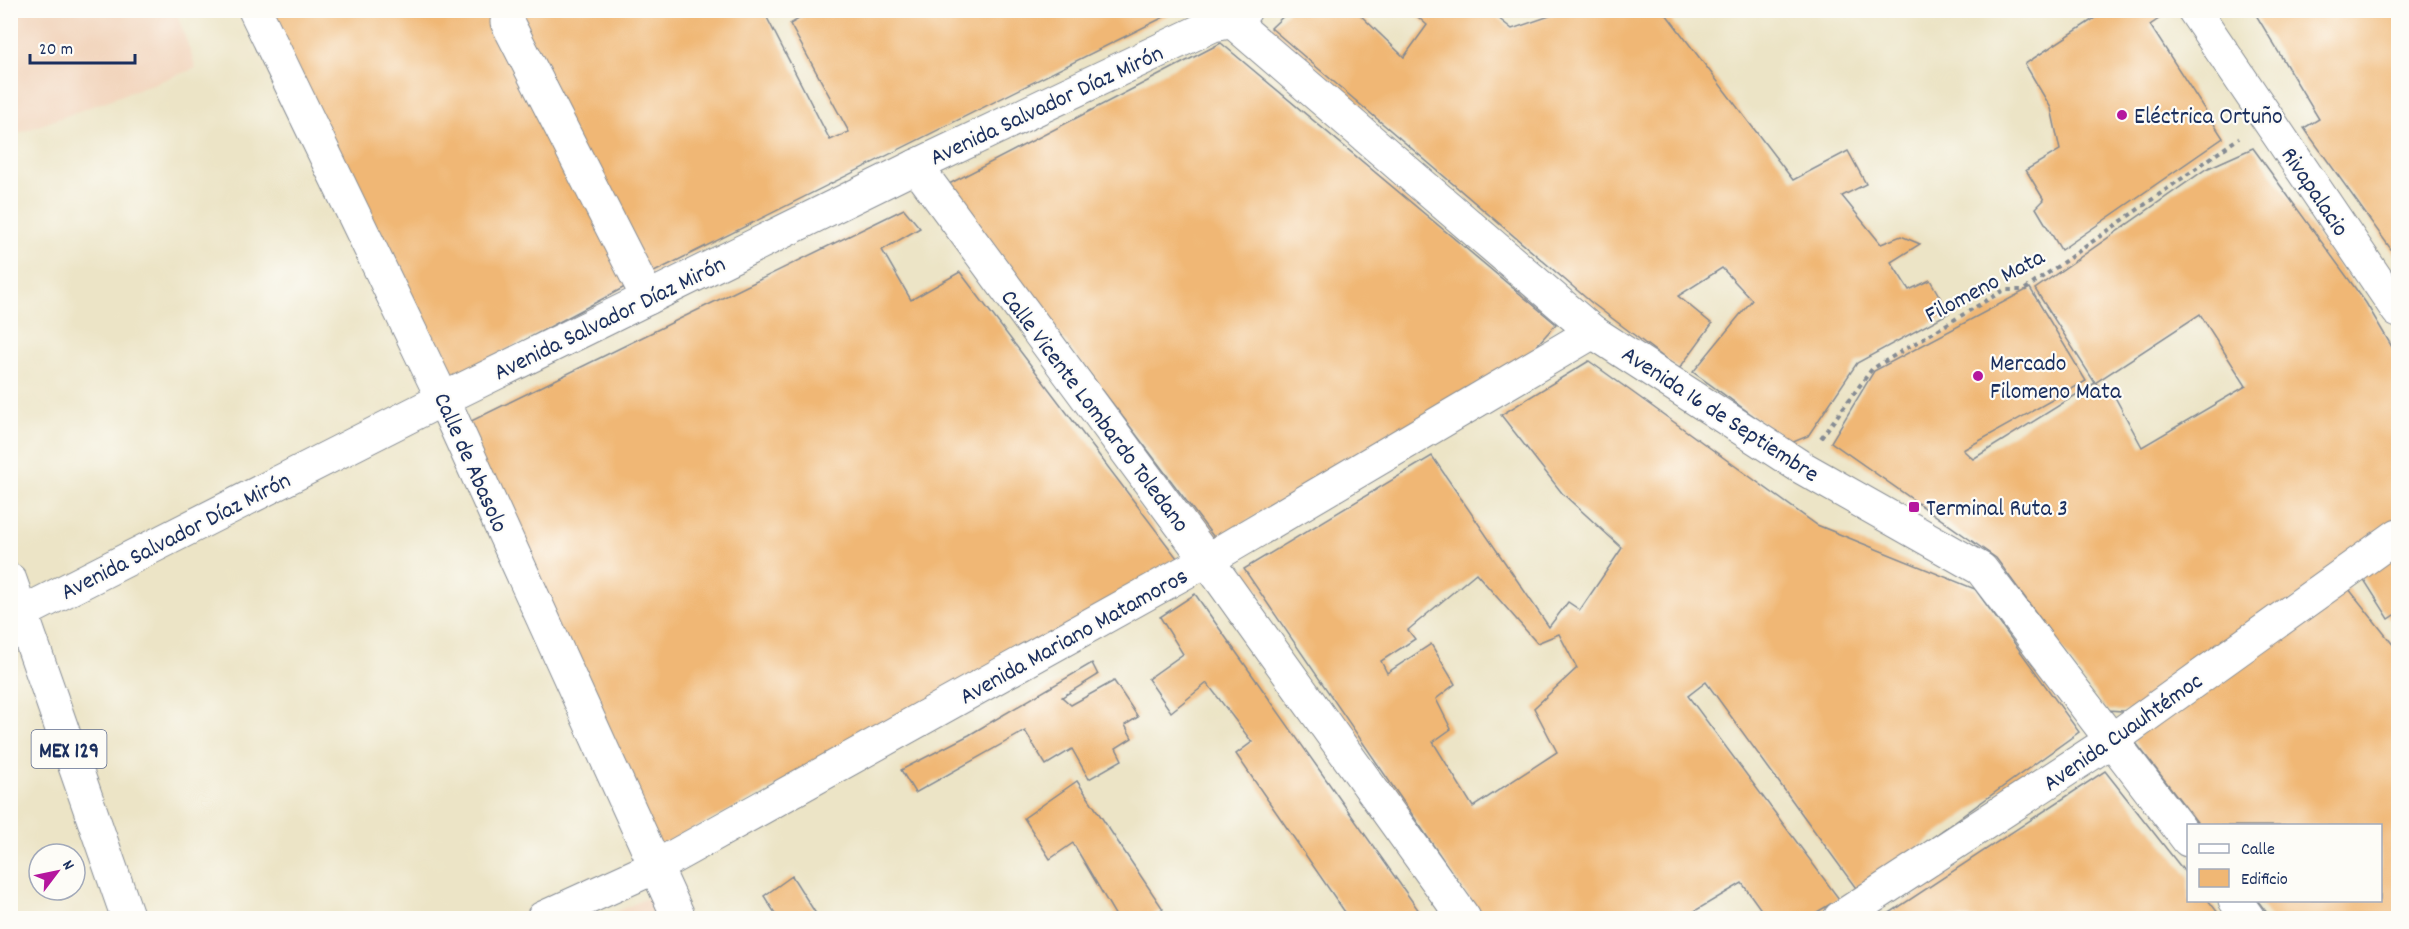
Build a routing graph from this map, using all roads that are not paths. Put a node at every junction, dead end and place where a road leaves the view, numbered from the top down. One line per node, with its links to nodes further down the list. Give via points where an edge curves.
1 (255, 10): 9 (street, Calle de Abasolo)
2 (2194, 11): 7 (street, Rivapalacio)
3 (1226, 15): 5 (street, Avenida Salvador Díaz Mirón); 8 (street, Avenida 16 de Septiembre)
4 (507, 22): 6 (street)
5 (916, 166): 6 (street, Avenida Salvador Díaz Mirón); 11 (street, Calle Vicente Lombardo Toledano)
6 (648, 298): 9 (street, Avenida Salvador Díaz Mirón)
7 (2398, 311)
8 (1593, 332): 11 (street, Avenida Mariano Matamoros); 14 (street, Avenida 16 de Septiembre, via 1801,467 1982,569)
9 (443, 399): 13 (street, Avenida Salvador Díaz Mirón); 16 (street, Calle de Abasolo)
10 (2398, 536): 14 (street, Avenida Cuauhtémoc)
11 (1208, 560): 16 (street, Avenida Mariano Matamoros); 21 (street, Calle Vicente Lombardo Toledano)
12 (10, 580): 13 (street, MEX 129)
13 (16, 616): 18 (street, MEX 129)
14 (2112, 740): 15 (street, Avenida 16 de Septiembre); 22 (street, Avenida Cuauhtémoc)
15 (2187, 839)
16 (655, 867): 19 (street, Avenida Mariano Matamoros); 20 (street, Calle de Abasolo)
17 (2236, 902): 23 (street)
18 (128, 918)
19 (543, 918)
20 (679, 918)
21 (1464, 918)
22 (1840, 918)
23 (2248, 918)

